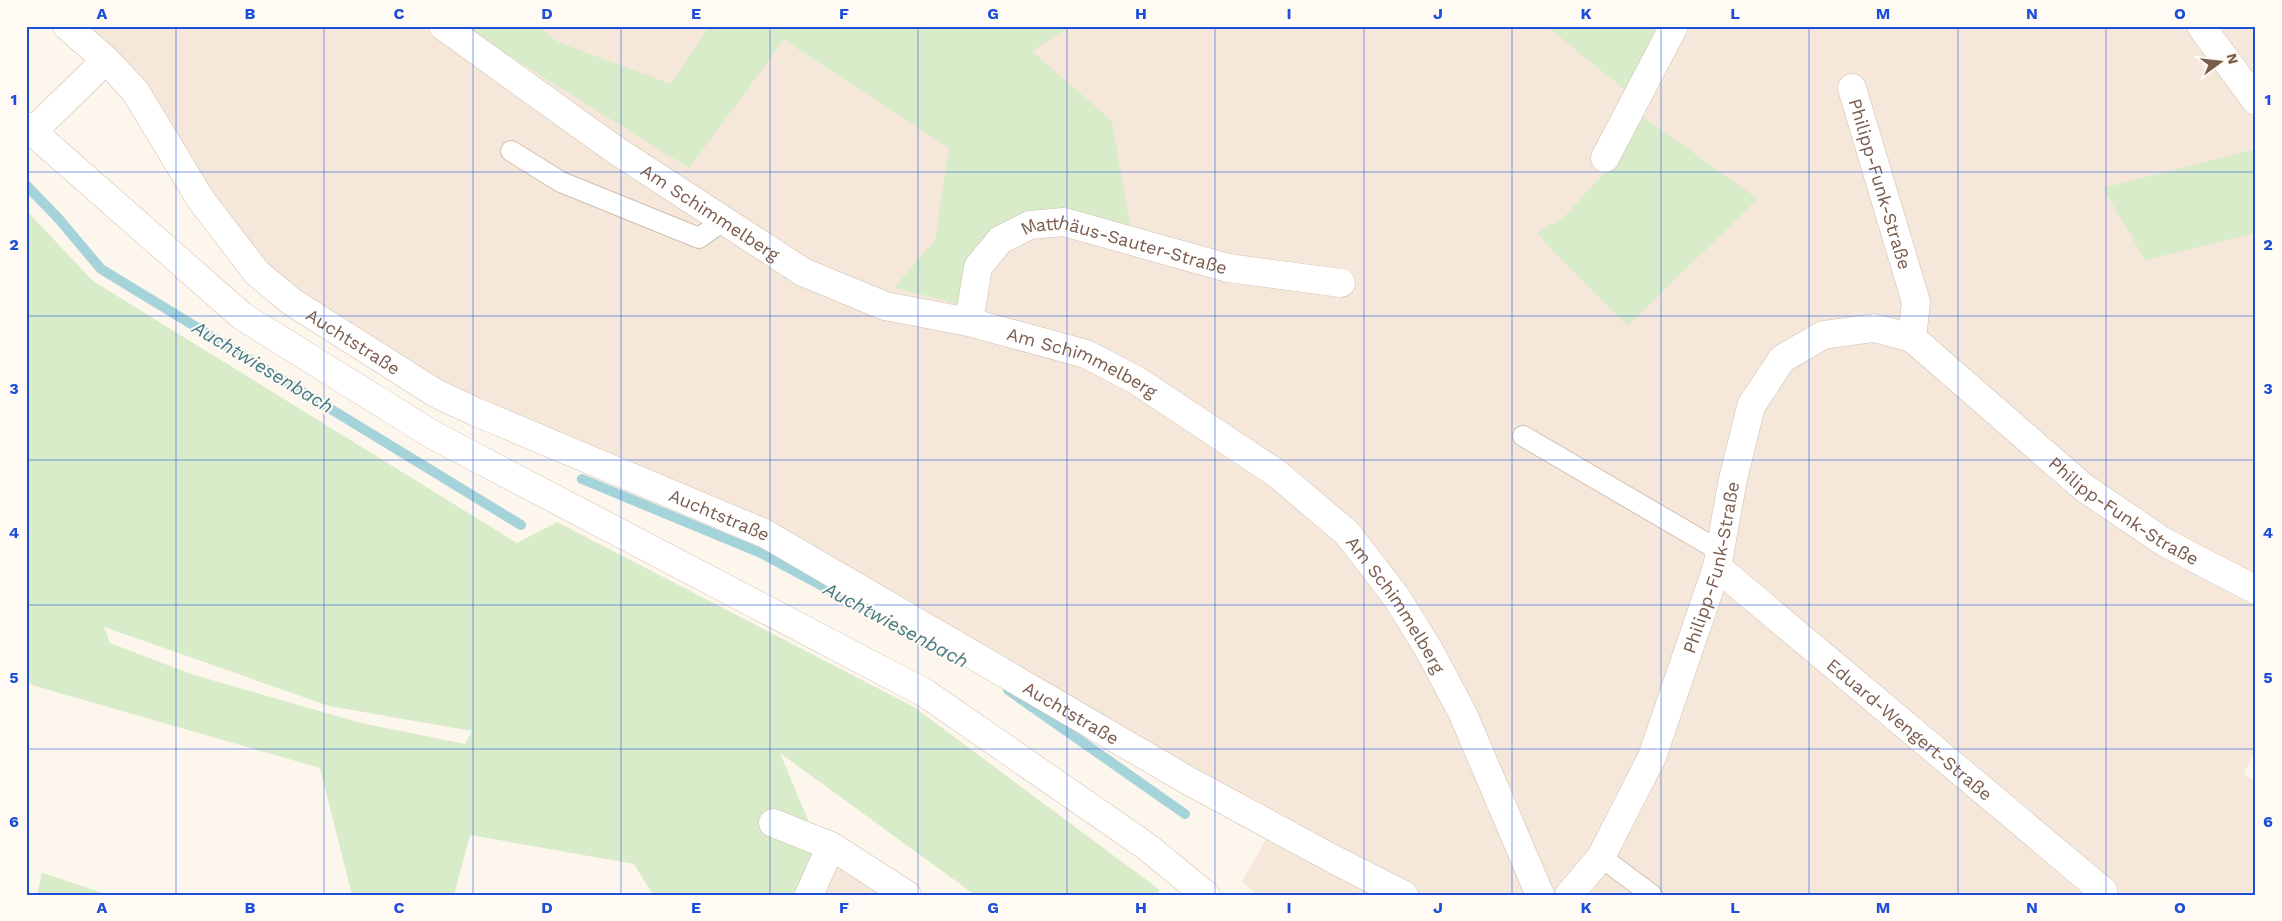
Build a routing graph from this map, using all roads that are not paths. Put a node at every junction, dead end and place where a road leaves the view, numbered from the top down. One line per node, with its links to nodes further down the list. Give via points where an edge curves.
1 (67, 26): 5 (street, Auchtstraße)
2 (443, 26): 11 (street, Am Schimmelberg, via 614,149)
3 (1674, 26): 10 (street)
4 (2201, 26): 7 (street)
5 (106, 60): 8 (street); 26 (street, Auchtstraße, via 135,91 201,200 240,251 257,273 292,302 437,394 764,533 1187,780)
6 (1852, 88): 14 (street, Philipp-Funk-Straße, via 1916,302)
7 (2256, 101)
8 (29, 129): 25 (street, via 242,316 432,435 925,693 1146,846)
9 (511, 151): 11 (lane, via 561,182 699,238)
10 (1605, 158)
11 (724, 220): 13 (street, Am Schimmelberg, via 803,272 885,306)
12 (1341, 283): 13 (street, Matthäus-Sauter-Straße, via 1228,268 1064,222 1030,225 1000,240 978,267)
13 (969, 322): 22 (street, Am Schimmelberg, via 1086,354 1136,380 1276,473 1347,533 1397,598 1463,714)
14 (1912, 338): 16 (street, Philipp-Funk-Straße, via 1874,328 1823,335 1782,359 1750,406); 17 (street, Philipp-Funk-Straße, via 2083,487 2164,542)
15 (1523, 436): 16 (lane)
16 (1718, 559): 20 (street, Philipp-Funk-Straße, via 1652,757); 21 (street, Eduard-Wengert-Straße)
17 (2256, 590)
18 (773, 823): 19 (street)
19 (831, 846): 23 (street); 24 (street)
20 (1602, 857): 27 (street, Philipp-Funk-Straße); 28 (lane)
21 (2103, 891)
22 (1531, 893)
23 (809, 895)
24 (907, 895)
25 (1206, 895)
26 (1404, 895)
27 (1569, 895)
28 (1652, 895)

